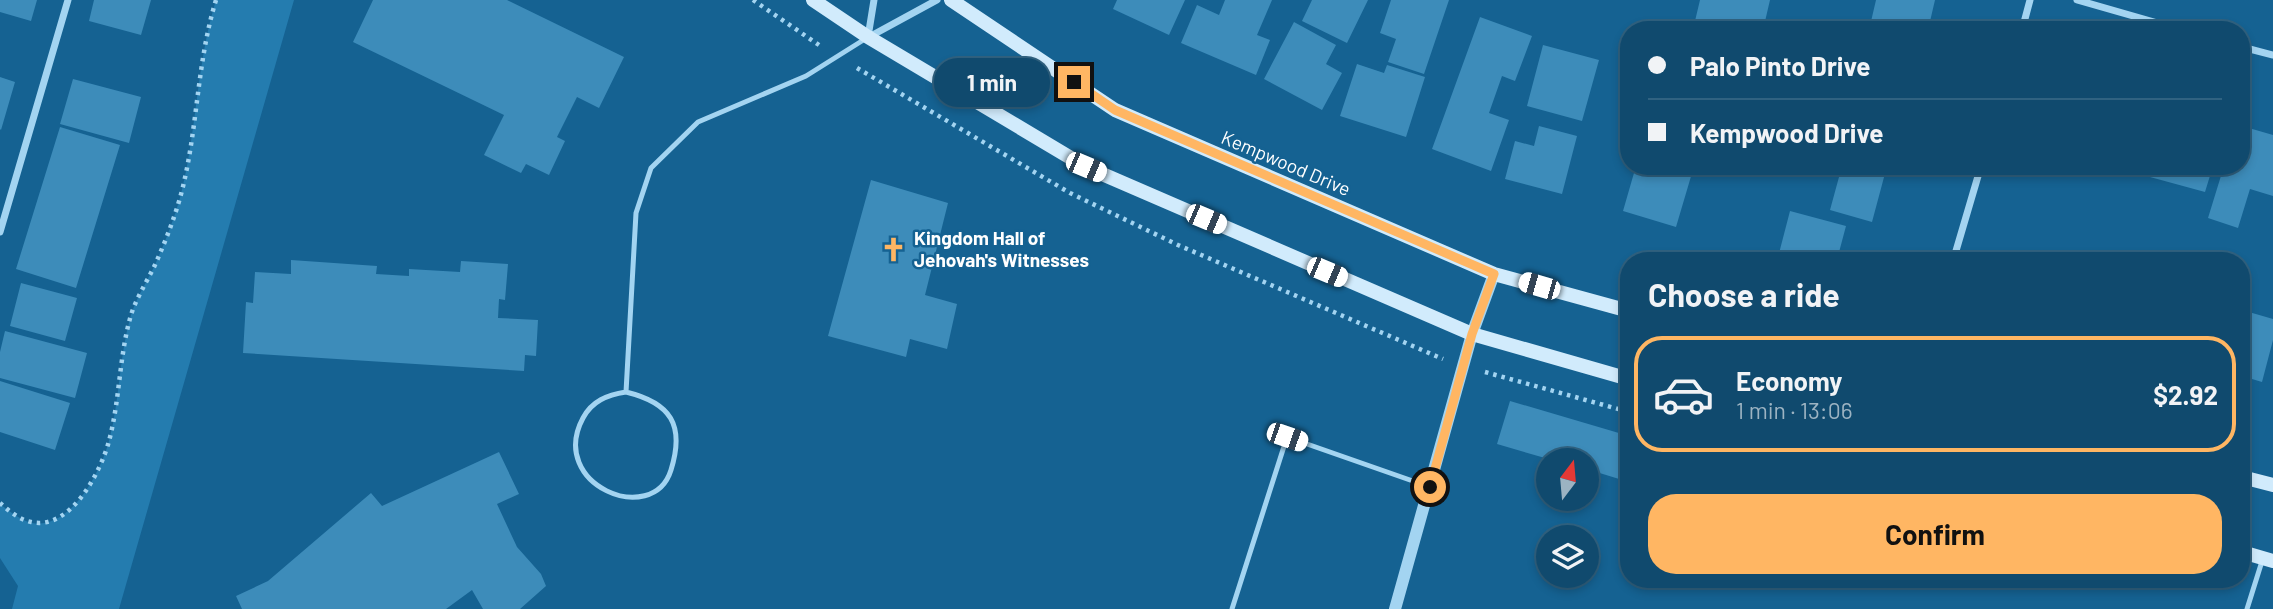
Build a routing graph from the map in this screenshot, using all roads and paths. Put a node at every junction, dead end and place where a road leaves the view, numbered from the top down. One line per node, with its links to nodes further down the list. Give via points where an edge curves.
1 (68, 0): 15 (street)
2 (216, 0): 25 (path, via 180,198 162,250 132,312 109,440 96,477 73,507 55,519 32,523)
3 (813, 0): 11 (main road)
4 (874, 0): 11 (street)
5 (937, 0): 11 (street)
6 (951, 0): 17 (main road, Kempwood Drive, via 1115,110)
7 (2030, 0): 9 (street)
8 (2077, 0): 10 (street)
9 (2024, 21)
10 (2150, 21)
11 (868, 37): 19 (main road, via 1086,167); 21 (lane, via 806,76 698,122 651,168 636,213)
12 (2250, 49): 13 (street)
13 (2273, 55)
14 (1978, 175): 16 (street)
15 (0, 232)
16 (1956, 252)
17 (1494, 274): 18 (main road, Kempwood Drive); 19 (street)
18 (1620, 309)
19 (1472, 334): 20 (main road); 24 (street)
20 (1620, 377)
21 (626, 392): 21 (lane, via 610,394 588,408 574,444 577,464 603,490 643,498 657,491 670,474 677,433 660,405)
22 (2250, 479): 23 (main road)
23 (2273, 485)
24 (1430, 487): 28 (lane, via 1287,437); 29 (street)
25 (0, 503)
26 (2250, 554): 27 (main road)
27 (2268, 560): 30 (lane)
28 (1232, 609)
29 (1395, 609)
30 (2247, 609)

